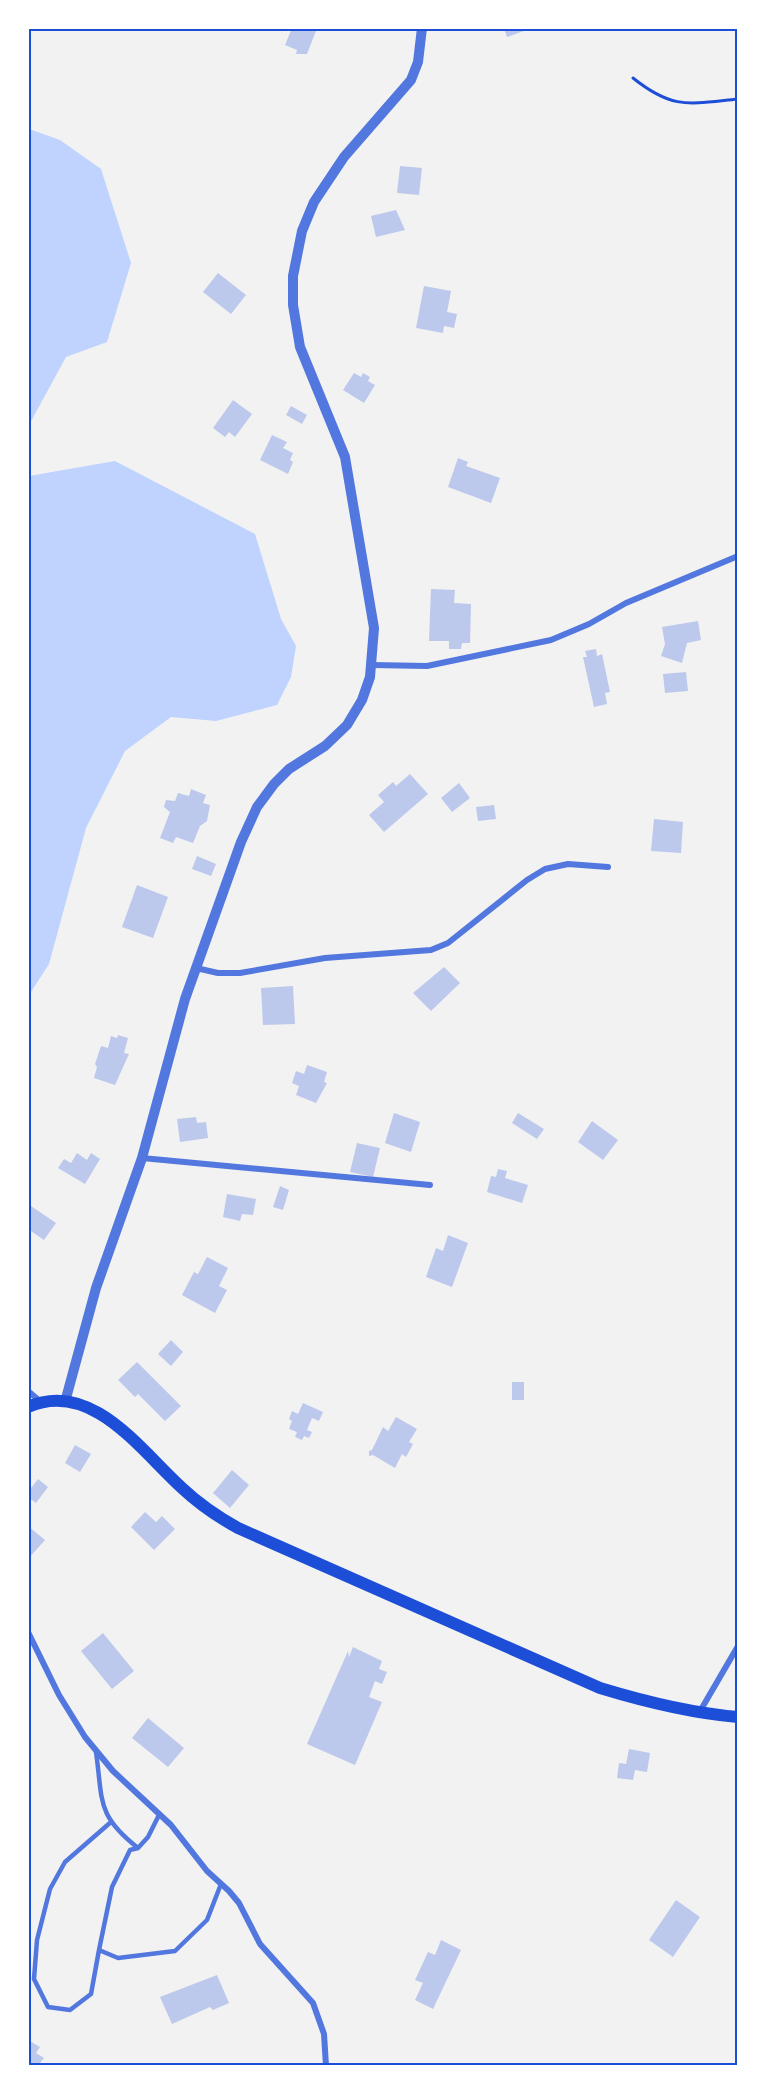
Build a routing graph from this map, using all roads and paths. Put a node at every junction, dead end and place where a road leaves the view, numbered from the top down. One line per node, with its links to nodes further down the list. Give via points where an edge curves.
1 (422, 28): 5 (street, via 418,62 411,80 344,157 314,202 302,231 293,276 300,347 345,457 373,616)
2 (633, 78): 3 (path, via 654,95 682,104)
3 (738, 99)
4 (738, 556): 5 (street, via 551,639 427,666)
5 (372, 666): 7 (street, via 362,700 347,725 325,746 289,769 257,807 229,872)
6 (608, 867): 7 (street, via 568,864 545,869 448,944 431,951 325,958 240,973)
7 (196, 968): 8 (street)
8 (142, 1158): 9 (street); 11 (street, via 96,1288)
9 (430, 1185)
10 (28, 1391): 12 (street)
11 (65, 1401): 12 (main road); 16 (main road, via 95,1410 182,1488 238,1528 600,1688)
12 (41, 1402): 13 (main road)
13 (28, 1407)
14 (28, 1632): 18 (street, via 68,1710)
15 (738, 1646): 16 (street)
16 (698, 1713): 17 (main road)
17 (738, 1717)
18 (96, 1751): 19 (street); 20 (lane, via 104,1813)
19 (159, 1815): 21 (lane); 22 (street)
20 (111, 1822): 21 (lane); 23 (lane, via 65,1862 50,1889 37,1940 34,1979 48,2007 70,2010 91,1994)
21 (138, 1848): 23 (lane, via 130,1850 112,1887)
22 (221, 1884): 23 (lane, via 207,1920 175,1951 118,1958); 24 (street, via 239,1903 260,1944 313,2003 324,2034)
23 (99, 1950)
24 (326, 2066)

